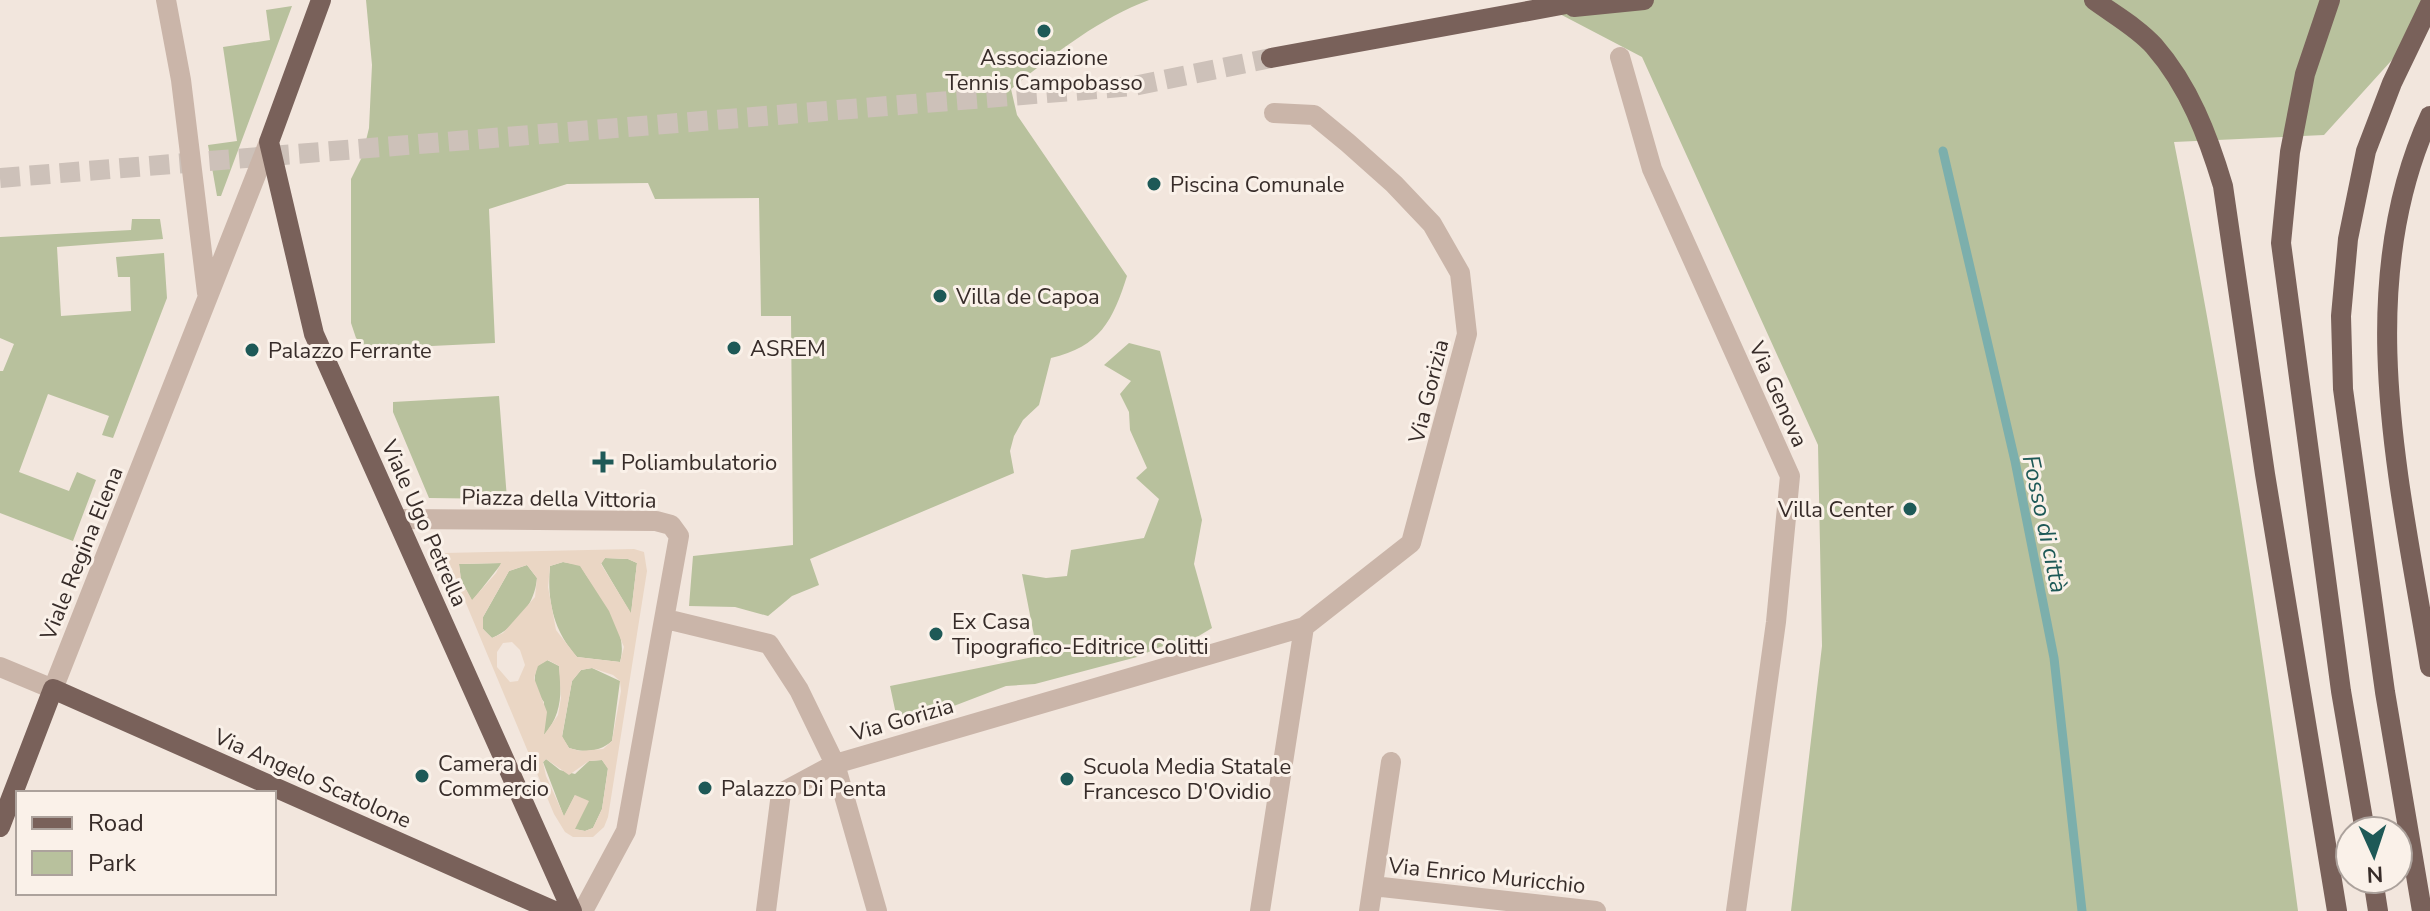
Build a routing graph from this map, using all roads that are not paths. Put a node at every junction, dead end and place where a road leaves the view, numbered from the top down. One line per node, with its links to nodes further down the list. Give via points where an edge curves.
1 (166, 0): 15 (street)
2 (321, 0): 14 (main road)
3 (1565, 0): 9 (main road)
4 (1588, 0): 9 (main road)
5 (1644, 0): 9 (main road)
6 (2094, 0): 36 (main road, via 2153,44 2186,91 2223,186)
7 (2330, 0): 24 (main road, via 2305,74 2281,243)
8 (2430, 4): 37 (main road, via 2366,151 2348,239 2341,316 2345,404)
9 (1542, 10): 11 (main road)
10 (1620, 57): 35 (street, Via Genova, via 1652,169 1790,476 1776,622)
11 (1271, 58)
12 (1274, 113): 18 (street, Via Gorizia, via 1314,115 1432,224 1460,273 1467,334 1411,543)
13 (2430, 116): 20 (main road, via 2397,225 2387,370 2394,449)
14 (269, 142): 15 (street, Viale Regina Elena); 16 (main road, Viale Ugo Petrella, via 314,334)
15 (208, 297): 21 (street, Viale Regina Elena)
16 (397, 519): 17 (street, Piazza della Vittoria, via 671,525 679,536); 28 (main road, Viale Ugo Petrella)
17 (666, 619): 23 (street, via 769,644 799,690); 29 (street, Piazza della Vittoria, via 626,831)
18 (1304, 627): 23 (street, Via Gorizia); 32 (street)
19 (0, 667): 21 (street)
20 (2430, 667)
21 (53, 689): 25 (main road, Viale Regina Elena); 27 (main road, Via Angelo Scatolone)
22 (1391, 762): 26 (street, Via Enrico Muricchio)
23 (835, 764): 30 (street, Via Gorizia, via 781,793); 31 (street)
24 (2362, 815)
25 (0, 827)
26 (1373, 886): 33 (street, Via Enrico Muricchio); 34 (street, Via Enrico Muricchio)
27 (554, 911)
28 (572, 911)
29 (583, 911)
30 (766, 911)
31 (877, 911)
32 (1260, 911)
33 (1369, 911)
34 (1596, 911)
35 (1736, 911)
36 (2337, 911)
37 (2422, 911)

